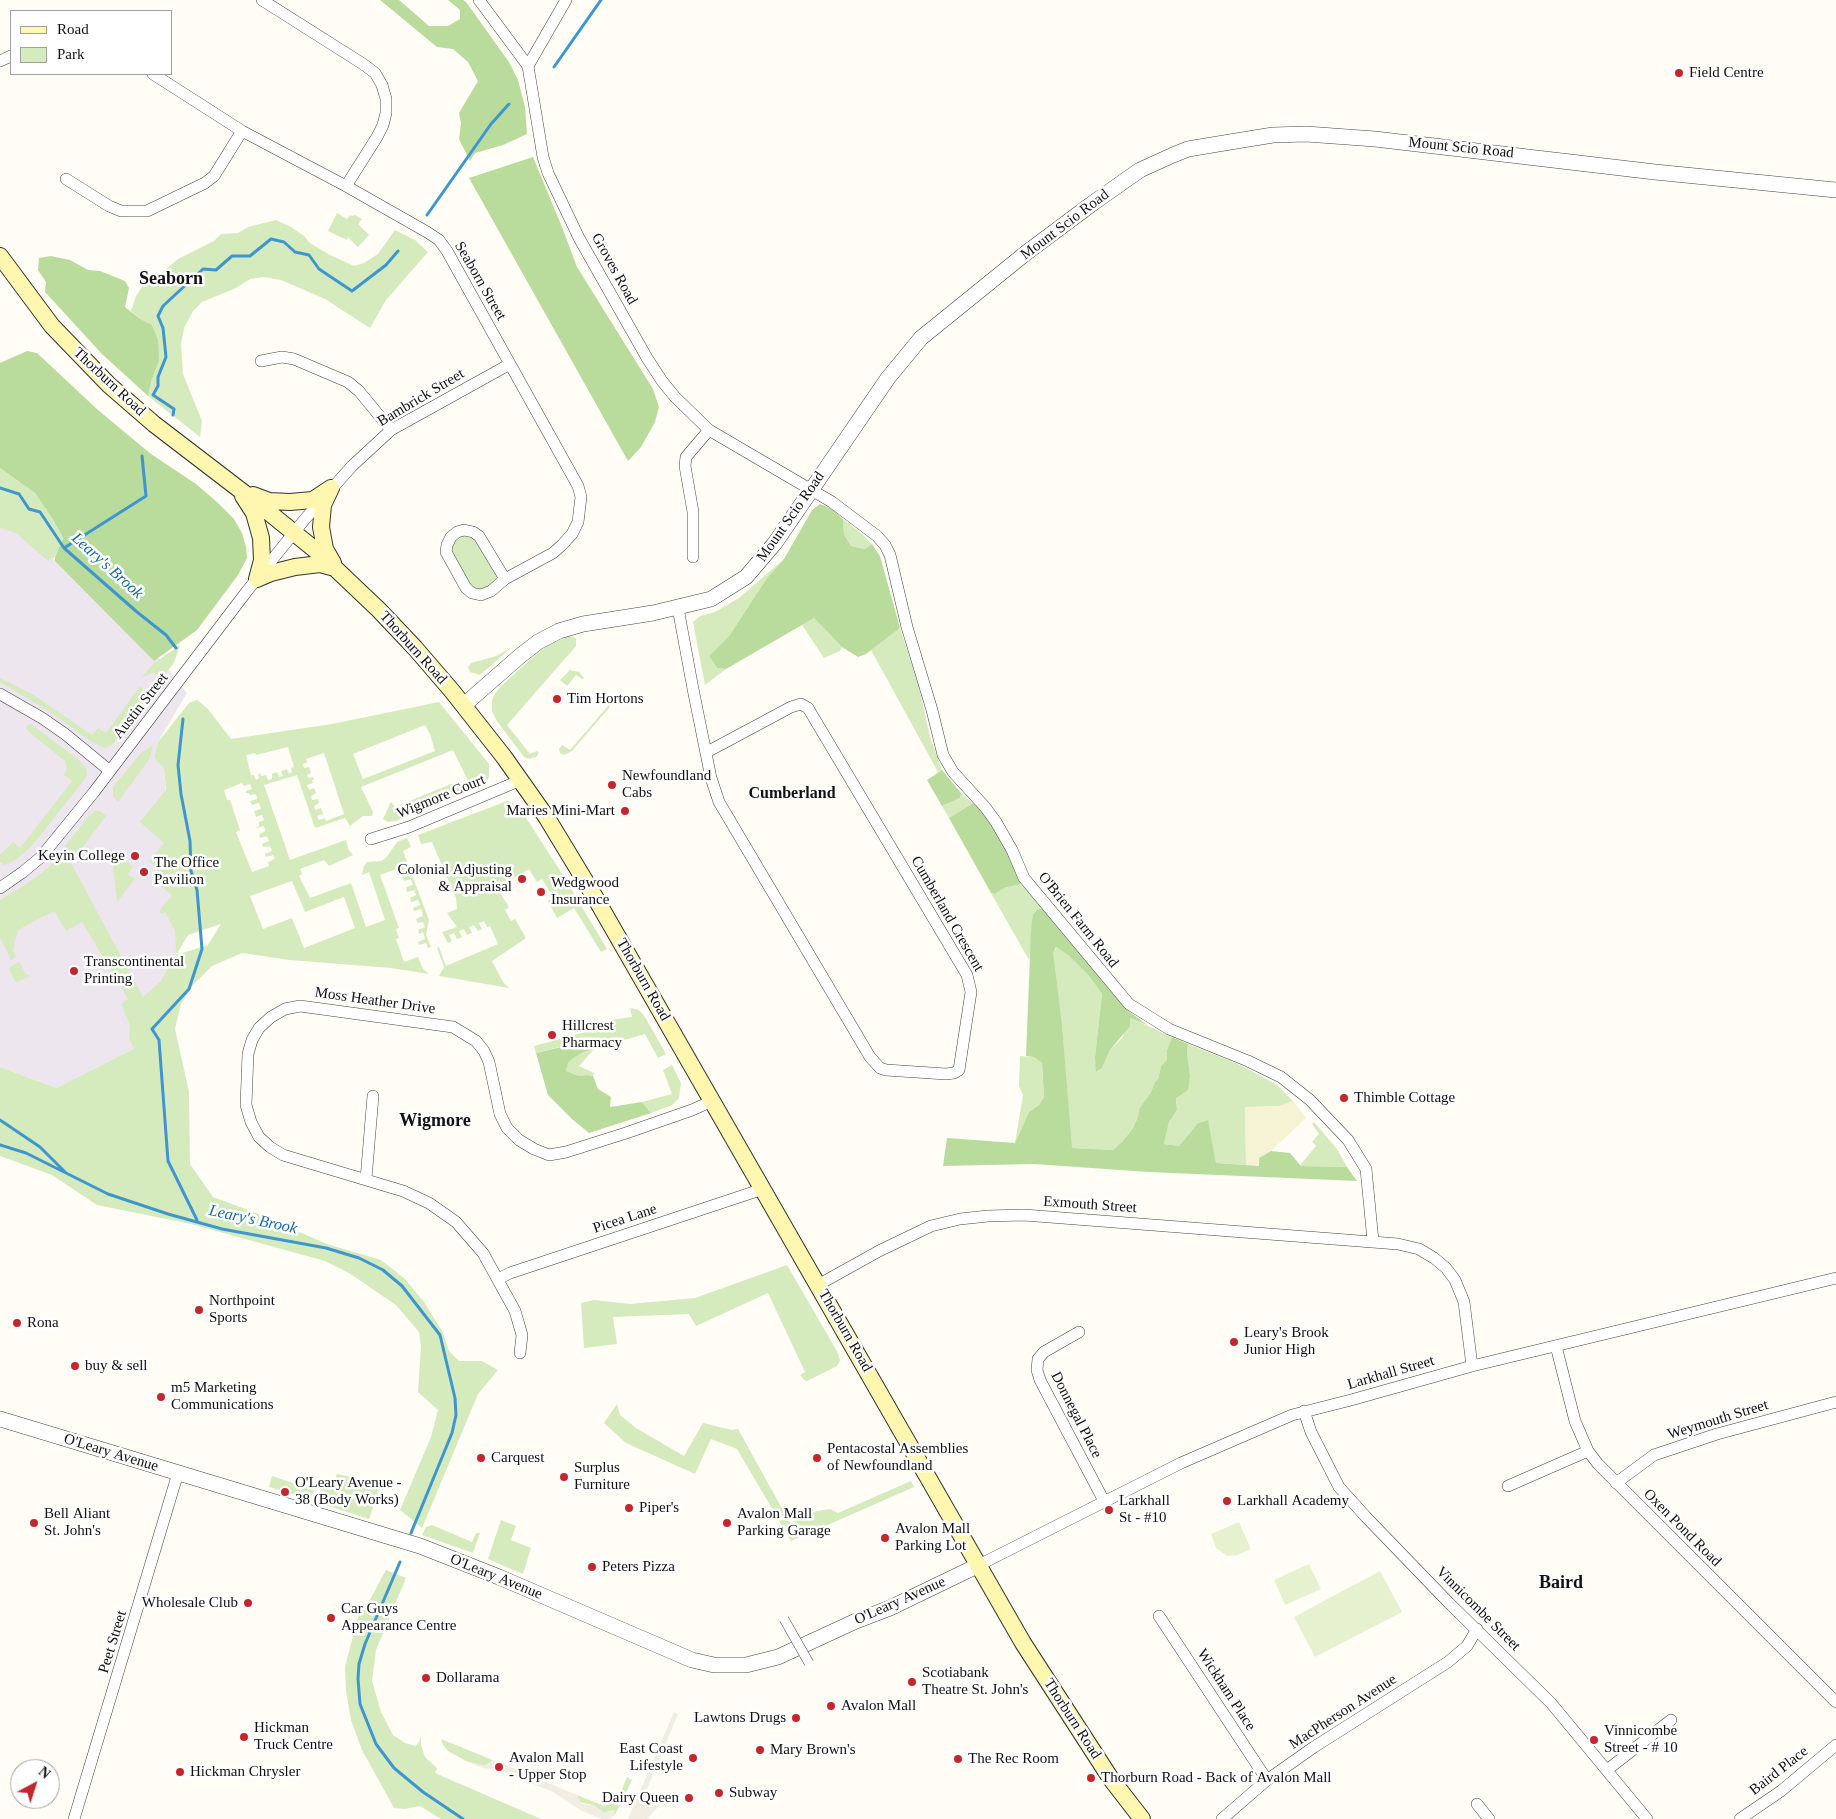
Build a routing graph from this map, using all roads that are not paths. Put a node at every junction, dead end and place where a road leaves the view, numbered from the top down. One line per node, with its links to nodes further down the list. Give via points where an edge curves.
1 (262, 0): 8 (street, via 363,64 375,73 382,85 386,99 383,125)
2 (479, 0): 4 (street, Groves Road)
3 (566, 0): 4 (street)
4 (528, 66): 14 (street, Groves Road, via 543,157 566,212 647,358 675,397)
5 (155, 75): 6 (street, Seaborn Street)
6 (242, 131): 7 (street, via 214,176 147,211 121,211); 8 (street, Seaborn Street)
7 (66, 179)
8 (346, 186): 12 (street, Seaborn Street, via 439,240)
9 (1836, 190): 17 (street, Mount Scio Road, via 1341,135 1273,135 1188,149 1140,170 1100,198 927,333 888,378)
10 (1, 262): 16 (main road, Thorburn Road, via 52,326 92,369 154,424)
11 (261, 361): 13 (street, via 282,357 294,359 348,382)
12 (510, 364): 13 (street, Bambrick Street); 22 (street, Seaborn Street, via 578,486 581,497 578,522 562,545)
13 (391, 430): 15 (street, Bambrick Street)
14 (709, 430): 17 (street, Groves Road); 19 (street, via 686,457 694,512)
15 (331, 488): 16 (main road, via 313,500 290,502 269,501); 18 (street, Bambrick Street); 20 (main road, via 323,505 321,527 325,549)
16 (239, 490): 18 (main road, Thorburn Road); 21 (main road, via 254,513 261,538 262,560)
17 (811, 490): 23 (street, Mount Scio Road, via 775,543 746,577 711,599); 35 (street, O'Brien Farm Road, via 832,502 885,545 943,755 953,772 996,822 1024,878 1129,1004 1169,1029 1281,1077 1310,1100 1348,1140 1366,1169)
18 (294, 532): 20 (main road, Thorburn Road); 21 (street, Austin Street)
19 (693, 557)
20 (336, 569): 21 (main road, via 320,564 301,566 271,572); 25 (main road, Thorburn Road, via 404,636)
21 (257, 579): 27 (street, Austin Street)
22 (505, 579): 22 (street, Seaborn Street, via 491,591 481,595 472,593 446,552 451,537 464,530 479,536)
23 (678, 608): 25 (street, Mount Scio Road, via 559,631 520,656); 26 (street, Cumberland Crescent)
24 (0, 694): 27 (street, via 42,718)
25 (464, 706): 28 (main road, Thorburn Road)
26 (707, 752): 26 (street, Cumberland Crescent, via 791,707 801,704 808,708 967,975 971,992 959,1070 946,1074 886,1070 874,1064 728,819 714,789)
27 (110, 770): 30 (street, Austin Street, via 41,858)
28 (521, 780): 29 (street, Wigmore Court); 32 (main road, Thorburn Road, via 578,868)
29 (371, 840)
30 (0, 888)
31 (373, 1096): 33 (street)
32 (712, 1101): 33 (street, Moss Heather Drive, via 626,1133 550,1155 534,1150 507,1128 500,1114 489,1062 484,1051 466,1033 453,1027 316,1007 285,1009 259,1028 252,1040 248,1054 246,1105 251,1122 259,1137 283,1155); 34 (main road, Thorburn Road)
33 (366, 1179): 36 (street, Moss Heather Drive, via 403,1191 448,1215 474,1241)
34 (763, 1189): 36 (street, Picea Lane); 38 (main road, Thorburn Road)
35 (1373, 1241): 38 (street, Exmouth Street, via 1024,1215 988,1216 931,1226); 42 (street, Exmouth Street, via 1420,1250 1450,1274 1464,1302)
36 (498, 1278): 41 (street, Moss Heather Drive, via 518,1319 522,1335)
37 (1836, 1278): 40 (street, Larkhall Street)
38 (818, 1285): 51 (main road, Thorburn Road)
39 (1079, 1332): 50 (street, Donnegal Place, via 1044,1352 1038,1359 1037,1370)
40 (1556, 1346): 42 (street, Larkhall Street); 46 (street, Oxen Pond Road, via 1571,1410)
41 (520, 1353)
42 (1472, 1366): 44 (street, Larkhall Street)
43 (1836, 1402): 48 (street, Weymouth Street, via 1717,1434 1654,1455)
44 (1304, 1411): 50 (street, Larkhall Street, via 1207,1450); 54 (street, Vinnicombe Street, via 1339,1487)
45 (0, 1419): 47 (street, O'Leary Avenue)
46 (1588, 1451): 48 (street, Oxen Pond Road); 49 (street)
47 (178, 1473): 51 (street, O'Leary Avenue, via 420,1546 692,1660 725,1666 756,1664 778,1657); 62 (street, Peet Street)
48 (1616, 1483): 56 (street, Oxen Pond Road)
49 (1508, 1486)
50 (1104, 1501): 51 (street, Larkhall Street)
51 (978, 1565): 63 (main road, Thorburn Road, via 1023,1643)
52 (1160, 1616): 60 (street, Wickham Place)
53 (784, 1619): 55 (street, bridge)
54 (1477, 1629): 59 (street, Vinnicombe Street, via 1551,1703); 60 (street, MacPherson Avenue, via 1467,1646 1448,1662)
55 (809, 1663)
56 (1836, 1702)
57 (1671, 1720): 59 (street)
58 (1836, 1745): 67 (street, Baird Place)
59 (1607, 1770): 66 (street, Vinnicombe Street)
60 (1267, 1780): 64 (street, MacPherson Avenue)
61 (1477, 1804): 65 (street)
62 (74, 1819)
63 (1142, 1819)
64 (1222, 1819)
65 (1489, 1819)
66 (1647, 1819)
67 (1740, 1819)

